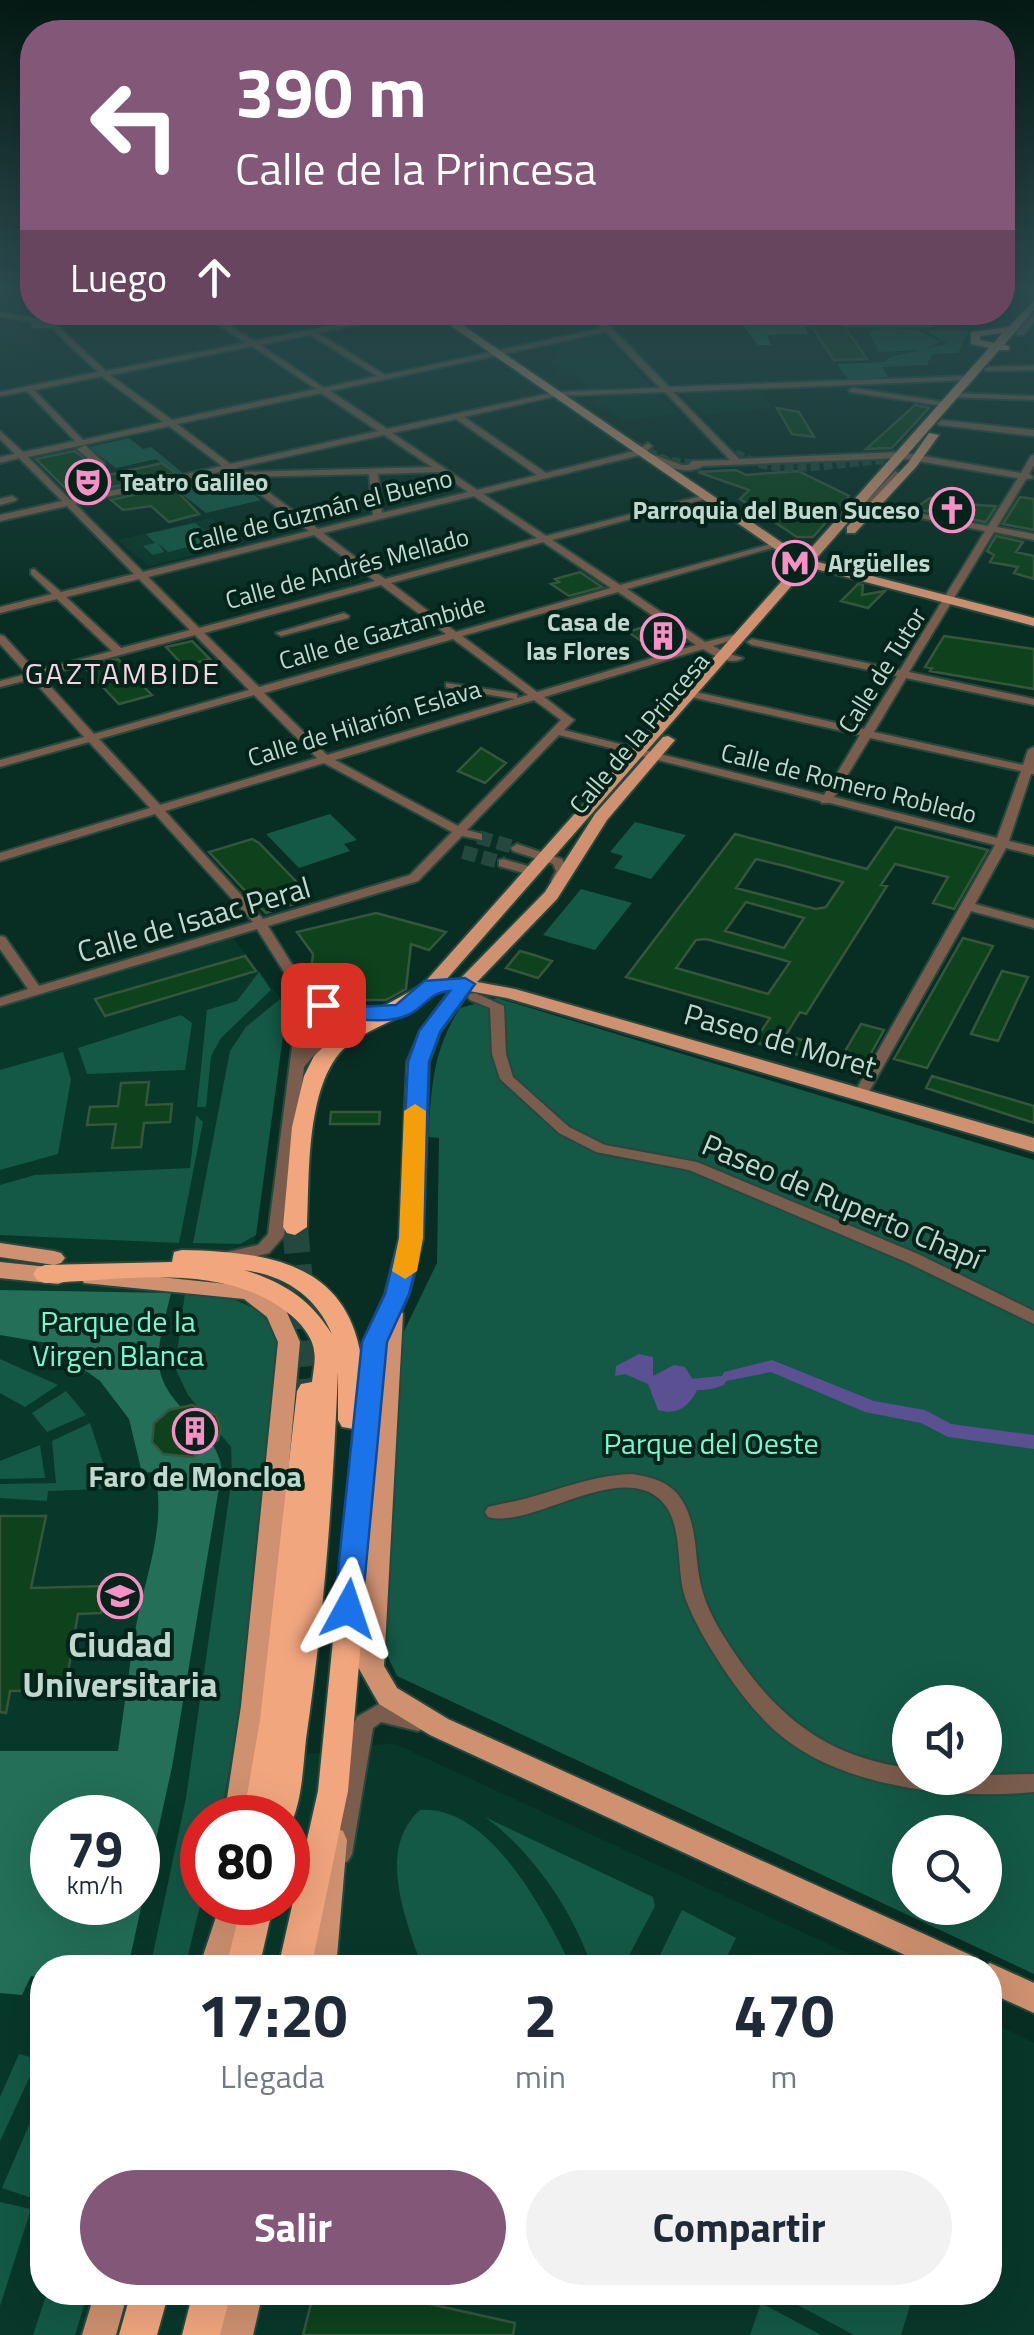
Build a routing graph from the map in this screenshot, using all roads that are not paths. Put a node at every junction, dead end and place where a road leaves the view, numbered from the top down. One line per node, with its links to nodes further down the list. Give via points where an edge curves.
1 (36, 396): 21 (street)
2 (134, 396): 16 (street)
3 (295, 396): 16 (street)
4 (326, 396): 18 (street)
5 (580, 396): 12 (street)
6 (675, 396): 24 (street)
7 (915, 396): 14 (street)
8 (952, 396): 14 (main road, Calle de la Princesa)
9 (963, 396): 14 (street)
10 (965, 396): 17 (main road, Calle de la Princesa)
11 (988, 396): 13 (street)
12 (565, 397): 15 (street); 22 (main road)
13 (1034, 398)
14 (948, 400): 31 (main road, Calle de la Princesa)
15 (457, 416): 18 (street); 36 (street)
16 (169, 423): 21 (street); 32 (street)
17 (942, 424): 19 (street); 25 (main road, Calle de la Princesa)
18 (381, 432): 32 (street); 33 (street)
19 (1034, 433)
20 (0, 434): 23 (street)
21 (83, 446): 23 (street); 29 (street)
22 (642, 448): 30 (main road); 30 (street); 36 (street, Calle de Guzmán el Bueno); 39 (main road)
23 (21, 456): 28 (street); 42 (street)
24 (735, 456): 26 (street); 30 (street)
25 (918, 457): 31 (street); 37 (street); 43 (main road, Calle de la Princesa)
26 (808, 458): 30 (street); 31 (street, via 852,456)
27 (1034, 458): 37 (street, Calle de Tutor)
28 (0, 460)
29 (102, 462)
30 (681, 464): 52 (main road)
31 (895, 465): 46 (street, Calle de la Princesa); 52 (main road, Calle de la Princesa)
32 (226, 466): 35 (street); 42 (street)
33 (438, 470): 34 (street); 38 (street)
34 (373, 471): 35 (street); 44 (street)
35 (239, 476): 48 (street)
36 (544, 476): 38 (street, Calle de Guzmán el Bueno)
37 (1029, 477): 47 (street, Calle de Tutor)
38 (473, 493): 44 (street, Calle de Guzmán el Bueno); 50 (street)
39 (706, 496): 50 (street, Calle de Andrés Mellado); 51 (main road)
40 (12, 499): 41 (street)
41 (0, 502)
42 (67, 502): 45 (street); 54 (street)
43 (874, 508): 46 (main road, Calle de la Princesa); 47 (street)
44 (378, 516): 48 (street, Calle de Guzmán el Bueno)
45 (0, 518)
46 (861, 519): 52 (main road, Calle de la Princesa)
47 (992, 530): 49 (street); 58 (street, Calle de Tutor)
48 (314, 532): 54 (street, Calle de Guzmán el Bueno); 55 (street)
49 (1034, 537)
50 (542, 539): 55 (street, Calle de Andrés Mellado); 56 (street)
51 (776, 544): 52 (main road); 56 (street, Calle de Gaztambide)
52 (814, 562): 58 (main road); 66 (main road, Calle de la Princesa)
53 (34, 572): 57 (street)
54 (140, 576): 57 (street, Calle de Guzmán el Bueno); 62 (street)
55 (382, 582): 62 (street, Calle de Andrés Mellado); 64 (street)
56 (618, 589): 64 (street, Calle de Gaztambide); 67 (street)
57 (62, 594): 59 (street, Calle de Guzmán el Bueno); 68 (street)
58 (952, 598): 61 (main road); 70 (street, Calle de Tutor)
59 (0, 610)
60 (344, 616): 63 (street)
61 (1034, 618)
62 (196, 632): 68 (street, Calle de Andrés Mellado); 74 (street)
63 (281, 633)
64 (453, 635): 74 (street, Calle de Gaztambide); 75 (street)
65 (0, 638): 71 (street)
66 (747, 638): 67 (street, Calle de Hilarión Eslava); 69 (main road, Calle de la Princesa); 70 (street)
67 (702, 644): 69 (street); 75 (street, Calle de Hilarión Eslava)
68 (119, 652): 71 (street, Calle de Andrés Mellado)
69 (730, 657): 76 (main road, Calle de la Princesa)
70 (906, 674): 78 (street); 80 (street, Calle de Tutor)
71 (33, 675): 72 (street, Calle de Andrés Mellado); 81 (street)
72 (0, 684)
73 (450, 685): 77 (street)
74 (257, 692): 81 (street, Calle de Gaztambide); 84 (street)
75 (534, 695): 79 (street, via 567,715); 84 (street, Calle de Hilarión Eslava)
76 (698, 695): 80 (street); 83 (main road, Calle de la Princesa)
77 (513, 696)
78 (1034, 702)
79 (559, 732): 83 (street, Calle de Romero Robledo); 89 (street)
80 (869, 733): 86 (street); 87 (street, Calle de Tutor)
81 (90, 738): 85 (street, Calle de Gaztambide); 88 (street)
82 (1034, 750): 86 (street)
83 (647, 755): 87 (street, Calle de Romero Robledo); 97 (main road, Calle de la Princesa); 100 (main road, Calle de la Princesa)
84 (324, 759): 88 (street, Calle de Hilarión Eslava); 89 (street)
85 (0, 764)
86 (1031, 770): 91 (street)
87 (826, 801): 91 (street, Calle de Romero Robledo)
88 (155, 810): 96 (street, Calle de Hilarión Eslava); 103 (street)
89 (460, 832): 90 (street); 92 (street)
90 (478, 837)
91 (1002, 844): 94 (street, Calle de Romero Robledo); 101 (street)
92 (444, 846): 95 (street); 103 (street, Calle de Isaac Peral, via 401,885)
93 (517, 848): 97 (street)
94 (1034, 851)
95 (464, 852)
96 (0, 857)
97 (547, 857): 99 (main road, Calle de la Princesa); 100 (street, via 562,868)
98 (502, 863): 99 (street)
99 (534, 872): 106 (main road, Calle de la Princesa)
100 (551, 894): 107 (main road, Calle de la Princesa)
101 (968, 906): 102 (street); 113 (street)
102 (1034, 924)
103 (260, 928): 105 (street); 108 (street, Calle de Isaac Peral)
104 (0, 940): 108 (street)
105 (296, 980): 110 (street, via 332,1009); 112 (street, via 304,1008)
106 (431, 986): 107 (main road); 110 (highway, Calle de la Princesa)
107 (470, 990): 113 (main road, Paseo de Moret, via 508,994); 120 (highway, via 439,1018 418,1062 411,1238); 121 (street, Paseo de Ruperto Chapí, via 497,1006 507,1079 564,1130 602,1148 692,1166 912,1258)
108 (36, 992): 109 (street, Calle de Isaac Peral)
109 (0, 1002)
110 (402, 1010): 111 (highway, Calle de la Princesa)
111 (340, 1040): 112 (street, via 310,1052); 115 (highway, via 318,1061 310,1081)
112 (297, 1066): 117 (street, via 276,1236 258,1252)
113 (860, 1095): 114 (main road, Paseo de Moret)
114 (1034, 1145)
115 (295, 1227)
116 (0, 1252): 118 (main road)
117 (225, 1258): 118 (highway); 124 (highway, via 301,1279 339,1313 350,1338 353,1394 336,1606)
118 (49, 1266): 119 (main road); 128 (main road, via 226,1286 270,1304 287,1329 279,1468); 130 (highway, via 238,1276 284,1292 314,1320 327,1348 299,1692)
119 (0, 1270)
120 (397, 1294): 124 (highway, via 373,1356); 125 (main road, via 385,1372 371,1667 388,1696)
121 (1034, 1318)
122 (310, 1391): 129 (highway)
123 (494, 1512): 126 (street, via 610,1482 644,1482 666,1492 680,1510 695,1600 718,1643 768,1714 802,1743 880,1775)
124 (341, 1682): 127 (highway)
125 (439, 1727): 131 (street, via 386,1714 364,1723); 142 (main road)
126 (1034, 1783)
127 (333, 1792): 131 (main road); 140 (highway)
128 (241, 1795)
129 (262, 1795)
130 (282, 1795)
131 (332, 1882): 141 (main road)
132 (218, 1925): 136 (main road)
133 (227, 1925): 137 (main road)
134 (240, 1925): 138 (highway)
135 (252, 1925): 139 (highway)
136 (214, 1955)
137 (217, 1955)
138 (235, 1955)
139 (245, 1955)
140 (297, 1955)
141 (324, 1955)
142 (939, 1955)
143 (1002, 1983): 144 (main road)
144 (1034, 1998)
145 (108, 2305): 149 (main road)
146 (146, 2305): 150 (highway)
147 (209, 2305): 151 (highway)
148 (244, 2305): 152 (main road)
149 (99, 2335)
150 (138, 2335)
151 (201, 2335)
152 (236, 2335)

